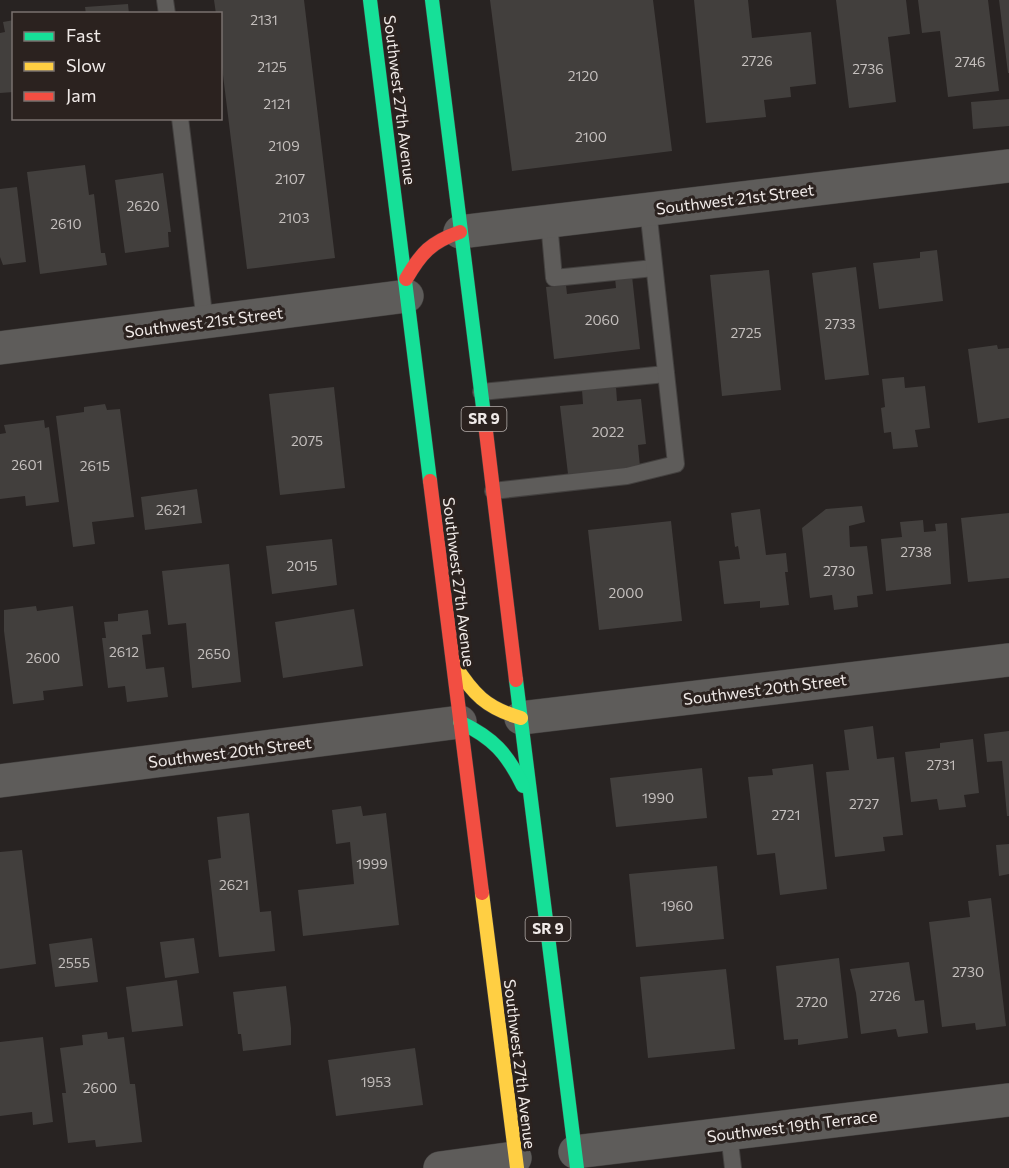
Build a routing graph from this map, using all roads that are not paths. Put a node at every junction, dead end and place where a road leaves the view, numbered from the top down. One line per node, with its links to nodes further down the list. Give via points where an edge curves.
1 (370, 0): 9 (highway, Southwest 27th Avenue)
2 (432, 0): 7 (highway, SR 9)
3 (180, 120): 10 (lane)
4 (1009, 166): 5 (street, Southwest 21st Street)
5 (648, 209): 6 (street, Southwest 21st Street); 8 (lane)
6 (549, 222): 7 (street, Southwest 21st Street); 8 (lane, via 554,278)
7 (460, 232): 9 (highway, via 427,247 416,260); 13 (highway, SR 9)
8 (654, 268): 12 (lane)
9 (407, 288): 10 (street, Southwest 21st Street); 15 (highway, Southwest 27th Avenue)
10 (205, 322): 11 (street, Southwest 21st Street)
11 (0, 348)
12 (666, 375): 13 (lane); 14 (lane, via 676,464 627,476)
13 (481, 392): 14 (highway, SR 9)
14 (493, 491): 17 (highway, SR 9)
15 (452, 660): 17 (highway, via 470,690 486,704); 18 (highway, Southwest 27th Avenue)
16 (1009, 660): 17 (street, Southwest 20th Street)
17 (521, 718): 20 (highway, SR 9)
18 (460, 722): 19 (street, Southwest 20th Street); 20 (highway, via 495,741 510,759); 24 (highway, Southwest 27th Avenue)
19 (0, 781)
20 (532, 804): 23 (highway, SR 9)
21 (1009, 1100): 22 (street, Southwest 19th Terrace)
22 (729, 1134): 23 (street, Southwest 19th Terrace); 26 (lane)
23 (576, 1160)
24 (516, 1163): 25 (street)
25 (440, 1168)
26 (733, 1168)

